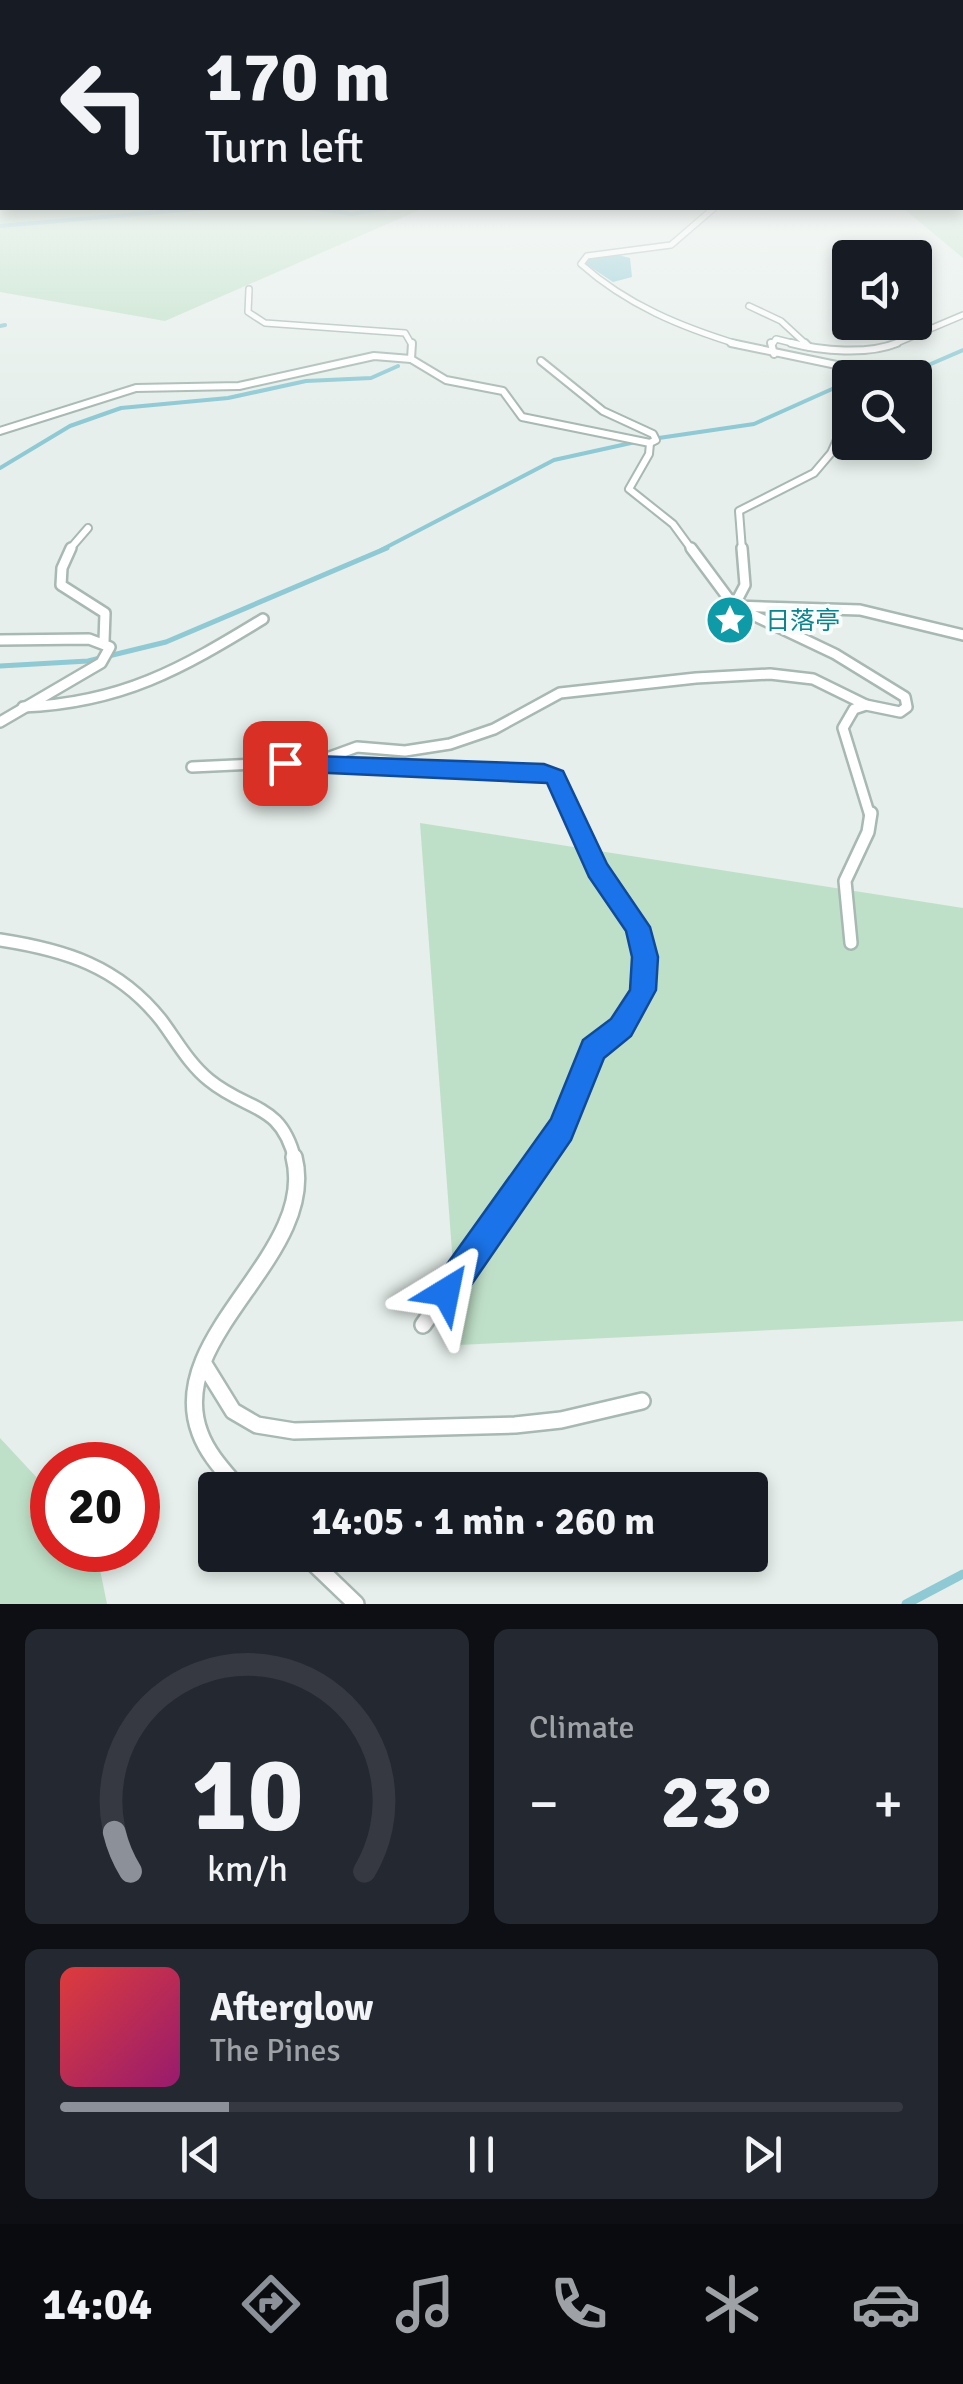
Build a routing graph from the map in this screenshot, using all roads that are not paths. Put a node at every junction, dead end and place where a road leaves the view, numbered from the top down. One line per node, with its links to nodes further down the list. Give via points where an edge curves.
1 (584, 261): 6 (lane, via 663,319)
2 (249, 288): 7 (lane, via 248,312 265,323 405,333 412,339)
3 (749, 306): 5 (lane)
4 (963, 315): 5 (lane, via 882,349)
5 (810, 348): 6 (lane, via 776,340)
6 (774, 354): 9 (lane)
7 (411, 358): 10 (lane, via 362,357 239,386 136,388); 11 (lane, via 446,380 503,390 522,418)
8 (541, 361): 11 (lane, via 603,411 653,434)
9 (832, 365)
10 (0, 431)
11 (650, 443): 14 (lane, via 628,489 673,524)
12 (832, 452): 14 (lane, via 825,468 738,511 746,584)
13 (88, 528): 18 (lane, via 59,574 61,585 105,613)
14 (734, 606): 16 (lane, via 860,610); 19 (lane, via 890,684 907,707 887,712)
15 (262, 619): 20 (lane, via 164,678 120,696 90,705)
16 (963, 635)
17 (0, 640): 18 (lane)
18 (104, 641): 20 (lane, via 109,653 101,663)
19 (866, 705): 22 (lane, via 813,679 696,678 560,693 450,744 404,751 357,747); 25 (lane, via 854,709 844,728 871,811 845,881)
20 (22, 707): 21 (lane)
21 (0, 722)
22 (318, 761): 23 (lane); 26 (lane, via 555,777 598,870 638,927 645,957 643,990 621,1028 593,1049 561,1129)
23 (192, 768)
24 (0, 940): 27 (lane, via 78,954 109,968 157,1010 212,1086 273,1115 288,1133 296,1159 291,1209)
25 (851, 942)
26 (423, 1325)
27 (204, 1364): 28 (lane, via 233,1411 256,1425 294,1431 560,1420); 29 (lane, via 194,1413 204,1447)
28 (642, 1400)
29 (225, 1472)
30 (323, 1572): 31 (lane)
31 (356, 1604)

